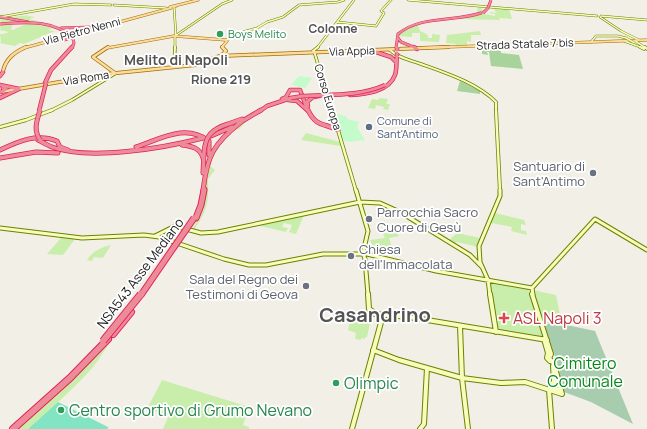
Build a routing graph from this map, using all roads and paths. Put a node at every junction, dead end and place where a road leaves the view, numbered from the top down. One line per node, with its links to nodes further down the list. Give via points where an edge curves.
1 (197, 0): 9 (main road, Via Pietro Nenni)
2 (232, 0): 34 (street)
3 (344, 0): 38 (street, via 299,5 283,17)
4 (354, 0): 22 (street)
5 (390, 0): 22 (street, via 376,26)
6 (408, 0): 8 (street)
7 (491, 0): 13 (highway, bridge, via 488,8)
8 (431, 1): 15 (street)
9 (173, 7): 11 (main road, Via Pietro Nenni); 26 (main road, Via Pietro Nenni); 34 (street)
10 (157, 8): 11 (street); 12 (street); 14 (street, via 74,4)
11 (166, 8): 12 (main road, Via Pietro Nenni)
12 (155, 11): 17 (main road, Via Pietro Nenni)
13 (482, 13): 21 (highway); 35 (highway, via 411,26 402,31)
14 (0, 17): 23 (highway, bridge)
15 (599, 17): 19 (street); 40 (street)
16 (119, 19): 17 (main road)
17 (123, 20): 25 (main road, Via Pietro Nenni)
18 (441, 20): 21 (highway)
19 (647, 20)
20 (115, 21): 25 (main road)
21 (437, 21): 55 (highway, via 415,24 403,29 398,34)
22 (337, 22): 53 (street)
23 (35, 23): 24 (highway, bridge); 27 (highway, bridge)
24 (0, 24): 33 (highway, bridge, via 30,23 50,26 62,29)
25 (103, 25): 26 (main road, Via Pietro Nenni)
26 (96, 27): 27 (highway); 29 (main road, Via Pietro Nenni); 31 (highway)
27 (61, 28): 28 (highway, bridge)
28 (69, 32): 29 (highway, via 75,28 82,29); 33 (highway, bridge)
29 (79, 32): 30 (main road, Via Pietro Nenni); 31 (highway, via 87,30); 60 (main road, Via Pietro Nenni, via 19,50 6,59)
30 (75, 33): 36 (main road, Via Pietro Nenni); 37 (highway, via 60,38)
31 (87, 33): 32 (highway)
32 (80, 35): 33 (highway); 46 (highway)
33 (71, 36): 37 (highway); 46 (highway, bridge)
34 (175, 36): 38 (main road); 59 (street); 61 (main road, via 109,47 93,57)
35 (398, 38): 47 (highway); 55 (highway)
36 (51, 39): 37 (highway); 60 (main road, Via Pietro Nenni, via 16,53 5,62)
37 (63, 40): 46 (highway)
38 (226, 40): 57 (main road, via 222,47 226,51)
39 (595, 40): 42 (street); 44 (street); 45 (street); 52 (street, bridge, via 593,38 596,36 618,36)
40 (638, 40): 41 (main road, Strada Statale 7 bis); 43 (main road, Strada Statale 7 bis); 52 (street, via 636,42)
41 (647, 40)
42 (604, 41): 43 (main road, Strada Statale 7 bis); 45 (main road, Strada Statale 7 bis)
43 (620, 41): 52 (street)
44 (591, 42): 45 (main road, Strada Statale 7 bis); 49 (main road, Strada Statale 7 bis)
45 (599, 42)
46 (75, 43): 78 (highway, bridge, via 50,73 46,83 33,128)
47 (407, 44): 48 (highway); 55 (highway, via 401,44)
48 (411, 48): 49 (highway); 51 (main road, Via Appia)
49 (417, 48)
50 (370, 50): 53 (main road, Via Appia); 54 (highway)
51 (390, 50): 54 (main road, Via Appia); 93 (street, via 456,78 492,98 496,104 500,196 479,246)
52 (647, 50)
53 (315, 51): 57 (main road, Via Roma); 75 (street, Corso Europa)
54 (376, 51): 56 (highway)
55 (396, 52): 56 (highway); 58 (highway); 63 (highway, via 394,76)
56 (385, 55): 58 (highway)
57 (220, 56): 59 (main road, Via Roma, via 205,63)
58 (395, 61): 63 (highway, via 393,76)
59 (174, 67): 61 (main road, Via Roma)
60 (1, 71): 62 (highway)
61 (116, 73): 64 (main road, Via Roma); 74 (street, via 36,118)
62 (0, 76)
63 (386, 85): 66 (highway, bridge, via 357,94); 67 (highway, bridge, via 363,94)
64 (19, 89): 65 (highway); 65 (highway); 65 (main road, Via Roma)
65 (0, 92)
66 (290, 95): 67 (highway, bridge); 68 (highway); 69 (highway); 69 (highway); 70 (highway, via 294,89 301,91)
67 (323, 95): 72 (highway, bridge, via 313,97 307,102)
68 (284, 100): 70 (highway, via 297,101); 71 (highway)
69 (276, 102): 71 (highway)
70 (308, 110): 72 (highway)
71 (249, 116): 73 (highway); 76 (highway); 86 (highway, bridge, via 218,127 207,135)
72 (313, 117): 75 (highway, via 318,124)
73 (241, 122): 76 (highway); 85 (highway, NSA543 Asse Mediano, via 221,140)
74 (0, 127)
75 (334, 127): 87 (street, Corso Europa, via 341,141)
76 (211, 135): 77 (highway, bridge)
77 (203, 138): 79 (highway); 80 (highway)
78 (39, 140): 82 (highway, via 56,149); 83 (highway, via 55,150)
79 (171, 145): 80 (highway); 86 (highway, via 189,146 199,150)
80 (143, 147): 82 (highway); 83 (highway); 85 (highway, via 177,133 199,134 209,141)
81 (0, 150): 82 (highway, via 23,140 42,137 56,141 60,147 68,150)
82 (90, 152)
83 (76, 153): 84 (highway, via 36,152)
84 (0, 158)
85 (209, 161): 88 (highway, NSA543 Asse Mediano, via 205,192)
86 (204, 170): 88 (highway, via 202,198)
87 (360, 202): 90 (street, via 218,232 201,233 176,226); 92 (street, Corso Europa, via 368,233); 93 (street, via 380,203 400,212 470,255)
88 (195, 218): 100 (highway, NSA543 Asse Mediano, bridge)
89 (0, 228): 90 (street, via 82,238)
90 (155, 236): 92 (street, via 249,265 266,265 319,255)
91 (647, 250): 95 (street, via 595,219 579,240)
92 (364, 254): 94 (street); 96 (street, via 371,311)
93 (482, 268): 94 (street)
94 (488, 280): 95 (street); 98 (street)
95 (530, 288): 99 (street)
96 (382, 317): 97 (street, via 409,317); 101 (street)
97 (460, 326): 98 (street); 103 (street)
98 (496, 332): 99 (street)
99 (546, 340): 104 (street, via 547,358 554,372)
100 (104, 342): 105 (highway); 106 (highway, via 70,378)
101 (373, 350): 102 (street); 107 (street)
102 (427, 368): 103 (street); 108 (street, via 424,424)
103 (462, 378): 104 (street, via 494,383 525,382); 109 (street)
104 (554, 386): 104 (street, via 562,394); 110 (street)
105 (9, 429)
106 (13, 429)
107 (352, 429)
108 (420, 429)
109 (468, 429)
110 (552, 429)

